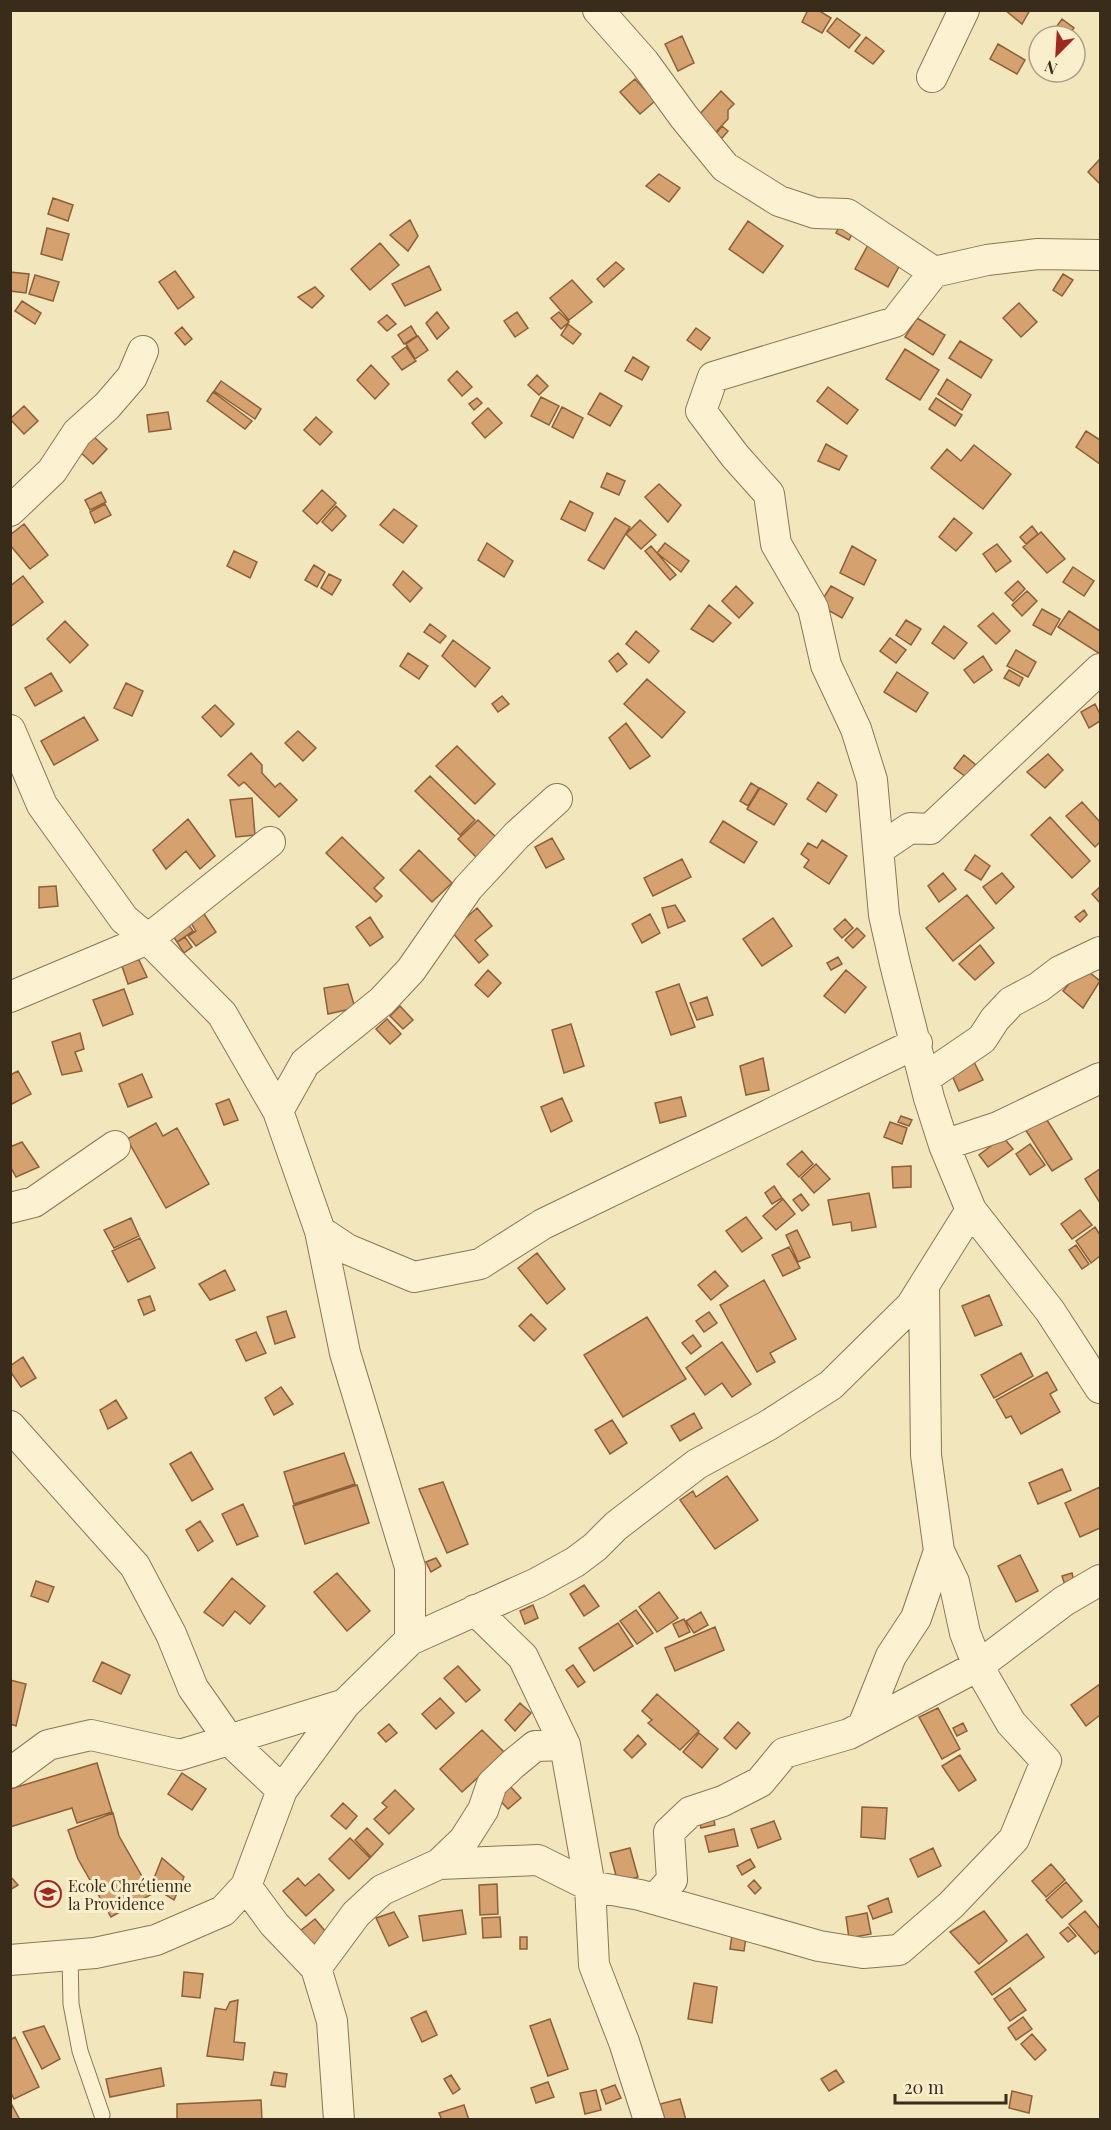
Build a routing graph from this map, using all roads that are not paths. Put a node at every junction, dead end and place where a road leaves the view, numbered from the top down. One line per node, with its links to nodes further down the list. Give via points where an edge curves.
1 (598, 10): 5 (street, via 644,62 725,167 779,201 815,213 847,214)
2 (964, 10): 3 (street)
3 (932, 77)
4 (1101, 255): 5 (street, via 1038,254)
5 (934, 272): 12 (street, via 895,322 713,377 701,411 770,494 776,544 813,608 826,665 856,729 872,780)
6 (143, 351): 7 (street, via 132,377 77,433 52,471)
7 (10, 511)
8 (1101, 669): 12 (street, via 930,829 910,828)
9 (10, 730): 13 (street, via 42,805 124,919)
10 (557, 799): 19 (street, via 468,888 411,970 382,1001 305,1063)
11 (270, 842): 13 (street)
12 (879, 849): 16 (street, via 884,915)
13 (148, 939): 15 (street); 19 (street, via 222,1014)
14 (1101, 952): 17 (street, via 1060,971 1011,1002 982,1039)
15 (10, 997)
16 (917, 1043): 17 (street); 24 (street, via 543,1224 480,1264 414,1277 347,1249)
17 (925, 1078): 20 (street)
18 (1101, 1078): 20 (street, via 998,1127)
19 (278, 1111): 24 (street)
20 (944, 1145): 23 (street)
21 (115, 1146): 22 (street, via 34,1202)
22 (10, 1208)
23 (971, 1210): 25 (street); 26 (street, via 1050,1311)
24 (320, 1231): 31 (street, via 345,1353 410,1567)
25 (924, 1285): 28 (street, via 926,1455); 30 (street, via 911,1306 831,1385 697,1464 575,1562)
26 (1100, 1385)
27 (10, 1426): 35 (street, via 135,1566 171,1634 193,1688)
28 (939, 1551): 32 (street, via 954,1582 965,1633); 34 (street, via 916,1618 891,1656)
29 (1101, 1580): 32 (street, via 1064,1601)
30 (476, 1610): 31 (street); 36 (street, via 523,1657)
31 (410, 1640): 33 (street)
32 (978, 1666): 34 (street); 42 (street, via 1011,1723 1046,1761 1014,1839 951,1905 899,1950 862,1953 819,1946)
33 (345, 1704): 35 (street); 38 (street)
34 (863, 1726): 42 (street, via 849,1734 784,1753 760,1782 690,1812 669,1832 672,1880)
35 (230, 1741): 37 (street, via 180,1755 91,1736 48,1745); 38 (street)
36 (565, 1744): 39 (street, via 535,1746 513,1764 492,1784 483,1810 464,1840); 41 (street)
37 (10, 1773)
38 (282, 1790): 40 (street)
39 (439, 1864): 41 (street, via 538,1860); 45 (street, via 382,1890 356,1914)
40 (246, 1886): 43 (street, via 223,1911 156,1940); 45 (street, via 274,1924)
41 (590, 1886): 42 (street); 48 (street, via 594,1965)
42 (655, 1899)
43 (70, 1955): 44 (street); 46 (lane, via 71,2004 80,2051)
44 (10, 1960)
45 (316, 1968): 47 (street, via 332,2021)
46 (102, 2115)
47 (339, 2120)
48 (649, 2120)

